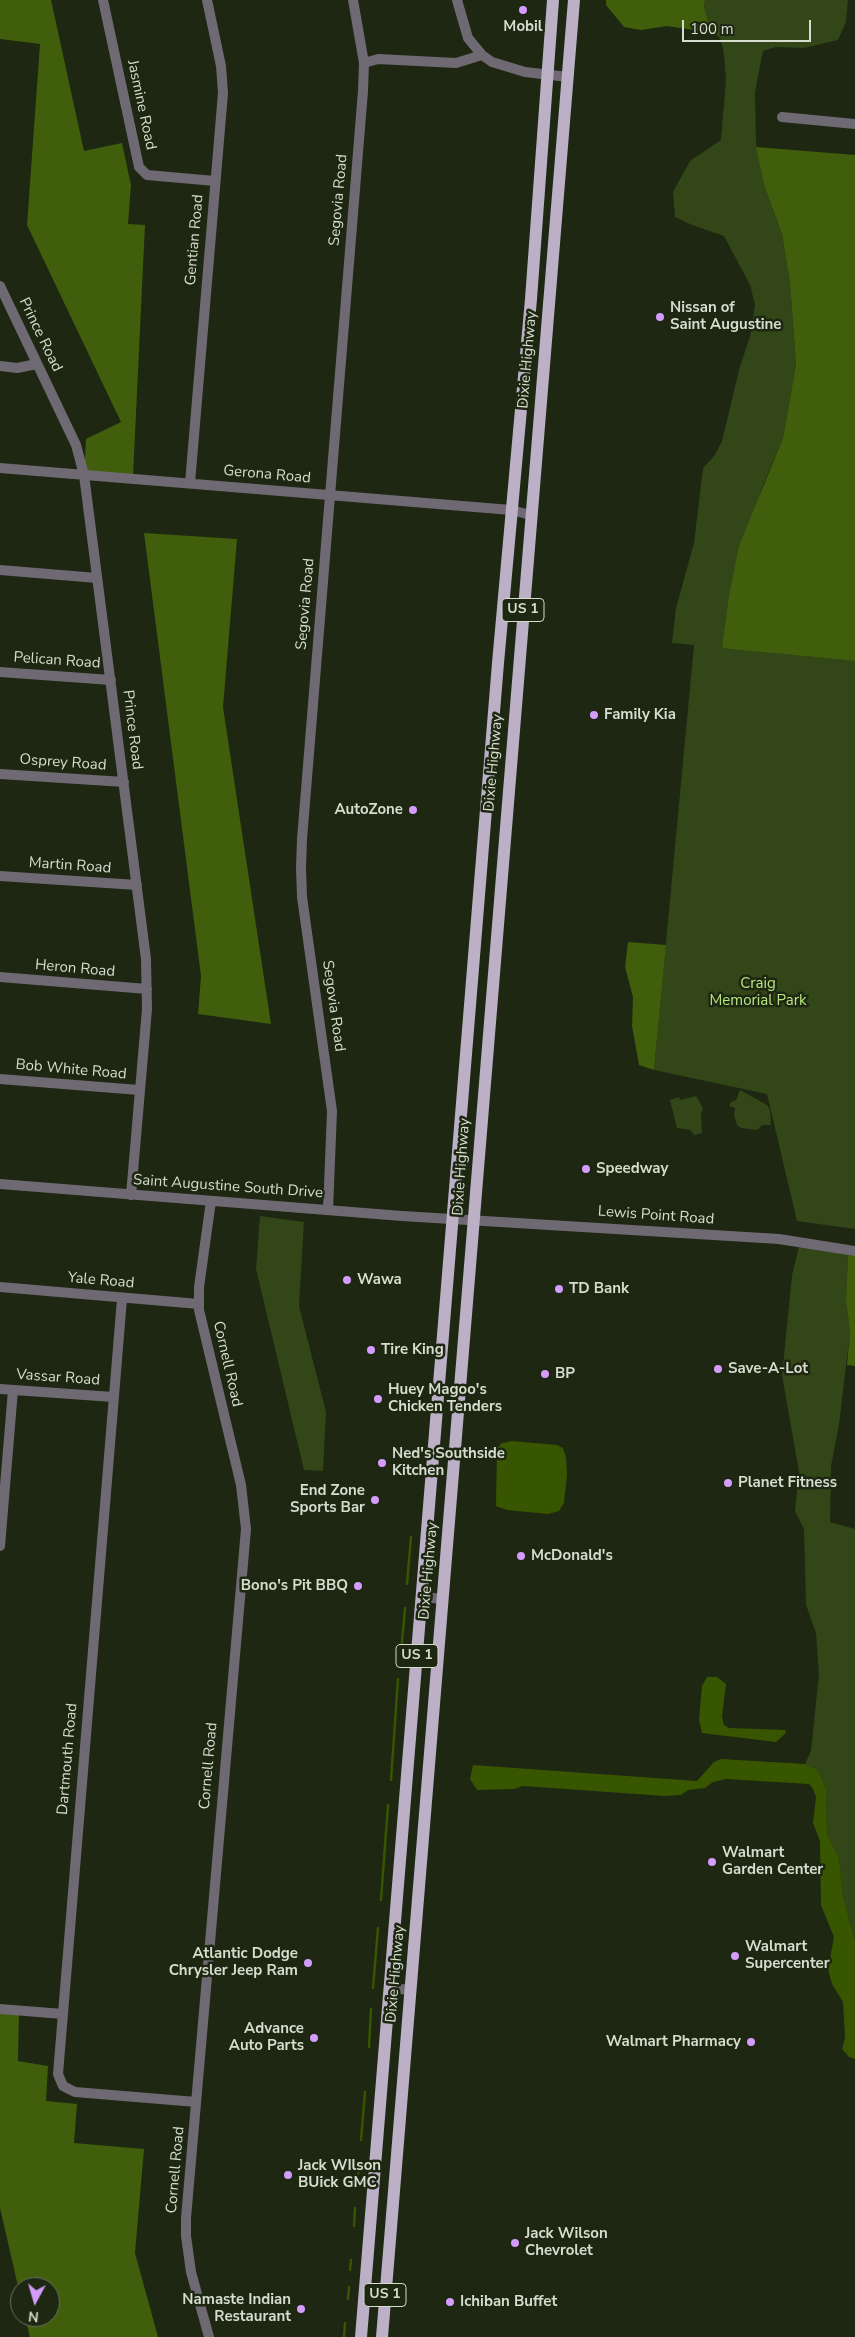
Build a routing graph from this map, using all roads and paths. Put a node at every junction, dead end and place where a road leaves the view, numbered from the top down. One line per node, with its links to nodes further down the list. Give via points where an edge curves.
1 (103, 0): 13 (street, Jasmine Road, via 139,167 147,175)
2 (207, 0): 13 (street, Gentian Road, via 222,79)
3 (352, 0): 8 (street, Segovia Road)
4 (456, 0): 7 (street, via 466,33)
5 (553, 0): 9 (main road, US 1)
6 (574, 0): 10 (main road, Dixie Highway / US 1)
7 (482, 55): 8 (street, via 456,63 378,59); 9 (street, via 508,68)
8 (364, 63): 22 (street, Segovia Road)
9 (547, 75): 10 (street); 15 (main road, US 1)
10 (568, 77): 16 (main road, Dixie Highway / US 1)
11 (782, 117): 12 (street)
12 (855, 124)
13 (215, 181): 21 (street, Gentian Road)
14 (0, 286): 17 (street, Prince Road)
15 (531, 299): 16 (main road); 23 (main road, US 1)
16 (549, 301): 24 (main road, Dixie Highway / US 1)
17 (37, 364): 18 (street, via 18,368); 20 (street, Prince Road, via 76,445)
18 (0, 366)
19 (0, 468): 20 (street, Gerona Road)
20 (84, 474): 21 (street, Gerona Road); 26 (street, Prince Road)
21 (190, 483): 22 (street, Gerona Road)
22 (331, 496): 23 (street, Gerona Road); 42 (street, Segovia Road, via 301,868 302,896 332,1112)
23 (511, 510): 24 (street, Gerona Road); 31 (main road, US 1)
24 (531, 515): 32 (main road, Dixie Highway / US 1)
25 (0, 570): 26 (street)
26 (98, 578): 28 (street, Prince Road)
27 (0, 672): 28 (street, Pelican Road)
28 (111, 680): 30 (street, Prince Road)
29 (0, 774): 30 (street, Osprey Road)
30 (124, 782): 34 (street, Prince Road)
31 (484, 848): 32 (main road); 43 (main road, Dixie Highway / US 1)
32 (503, 850): 44 (main road, Dixie Highway / US 1)
33 (0, 876): 34 (street, Martin Road)
34 (137, 885): 36 (street, Prince Road)
35 (0, 977): 36 (street, Heron Road)
36 (148, 990): 38 (street, Prince Road)
37 (0, 1079): 38 (street, Bob White Road)
38 (139, 1090): 40 (street, Prince Road)
39 (0, 1184): 40 (street, Saint Augustine South Drive)
40 (131, 1195): 41 (street, Saint Augustine South Drive)
41 (210, 1201): 42 (street, Saint Augustine South Drive); 48 (street, Cornell Road)
42 (328, 1210): 43 (street, Saint Augustine South Drive)
43 (454, 1218): 44 (street, Lewis Point Road); 53 (main road, Dixie Highway / US 1)
44 (474, 1220): 45 (street, Lewis Point Road, via 778,1239); 54 (main road, Dixie Highway / US 1)
45 (855, 1251)
46 (0, 1287): 47 (street, Yale Road)
47 (122, 1299): 48 (street, Yale Road); 51 (street, Dartmouth Road)
48 (199, 1304): 59 (street, Cornell Road, via 241,1485 246,1529)
49 (0, 1389): 50 (street, Vassar Road)
50 (13, 1390): 51 (street, Vassar Road); 52 (street)
51 (113, 1397): 58 (street, Dartmouth Road)
52 (0, 1546)
53 (422, 1597): 54 (street); 55 (main road, Dixie Highway / US 1)
54 (443, 1599): 56 (main road, Dixie Highway / US 1)
55 (389, 1988): 56 (street); 60 (main road, Dixie Highway / US 1)
56 (411, 1990): 61 (main road, Dixie Highway / US 1)
57 (0, 2009): 58 (street)
58 (63, 2014): 59 (street, Dartmouth Road, via 58,2074 69,2090)
59 (196, 2102): 62 (street, Cornell Road, via 186,2236 190,2272)
60 (373, 2197): 61 (main road); 63 (main road, Dixie Highway / US 1)
61 (393, 2198): 64 (main road, Dixie Highway / US 1)
62 (208, 2337)
63 (361, 2337)
64 (382, 2337)

